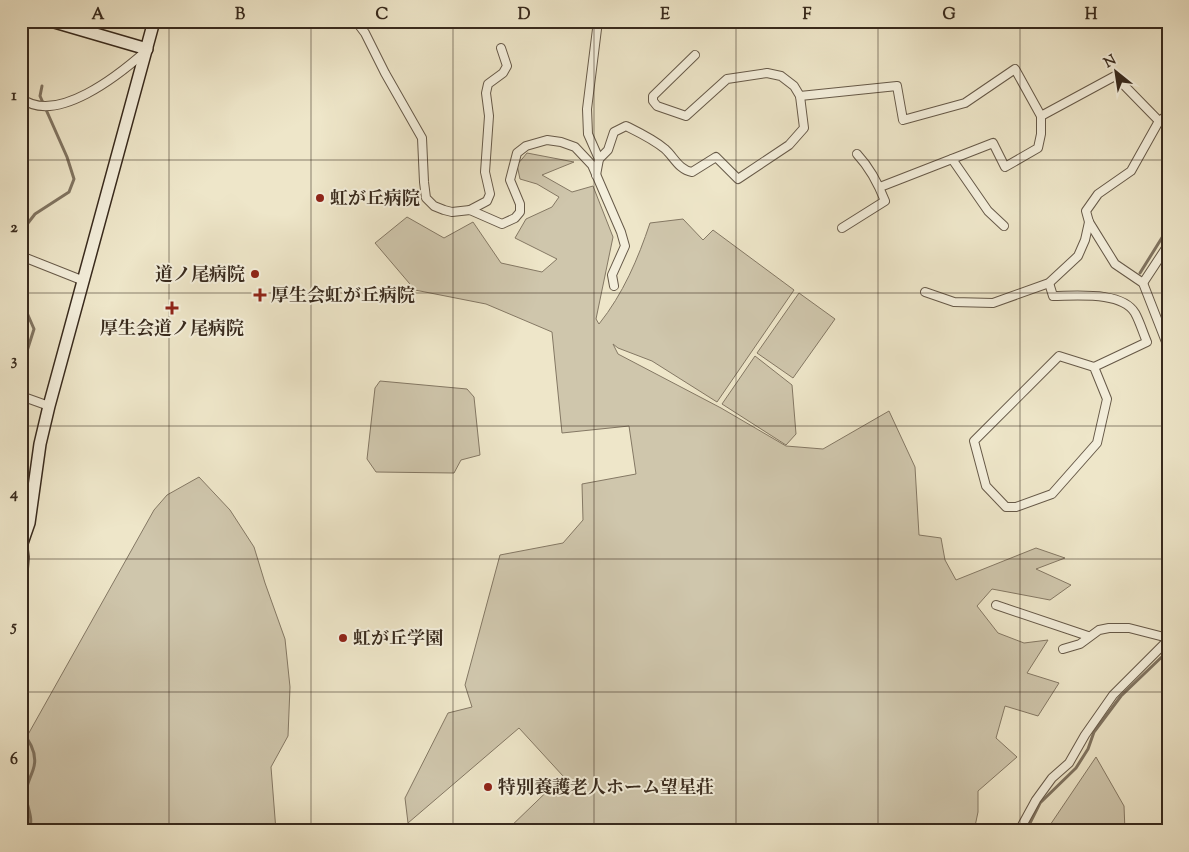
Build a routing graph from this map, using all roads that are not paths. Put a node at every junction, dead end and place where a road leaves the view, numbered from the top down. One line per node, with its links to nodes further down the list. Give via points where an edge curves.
1 (52, 21): 6 (street)
2 (154, 21): 6 (street)
3 (356, 21): 18 (street, via 366,33 422,138 426,198 444,210)
4 (598, 21): 14 (street, via 587,109 588,134)
5 (501, 48): 18 (street, via 507,66 488,84 486,93 489,116 485,172 490,194 487,201)
6 (147, 49): 9 (street, via 101,86 67,102 37,105); 24 (street)
7 (695, 55): 8 (street, via 653,96 657,106 686,116 727,79 767,73 781,76 794,86)
8 (800, 96): 11 (street, via 897,86 903,120 965,103 1015,69); 14 (street, via 804,128 788,145 738,179 716,157 692,172 685,171 665,149 626,126 614,132 608,150)
9 (21, 98)
10 (1168, 115): 12 (street)
11 (1041, 116): 12 (street, via 1115,76); 15 (street, via 1038,148 1005,167 993,143)
12 (1159, 122): 19 (street, via 1131,171 1098,194 1086,211)
13 (857, 154): 17 (street)
14 (599, 159): 16 (street)
15 (952, 159): 17 (street); 20 (street, via 988,211)
16 (596, 175): 18 (street, via 592,165 575,147 547,140 526,146 517,153 510,180 520,204 520,212 515,218 502,224); 27 (street, via 625,246 612,274)
17 (880, 187): 21 (street, via 885,201)
18 (470, 210)
19 (1089, 222): 25 (street, via 1078,256); 26 (street, via 1115,264)
20 (1004, 226)
21 (842, 228)
22 (1168, 245): 26 (street)
23 (24, 258): 24 (street)
24 (84, 281): 32 (street)
25 (1049, 283): 28 (street, via 993,304 954,302); 30 (street, via 1053,296 1105,297 1126,303 1135,312 1147,342)
26 (1142, 284): 29 (street)
27 (614, 286)
28 (925, 292)
29 (1168, 347)
30 (1094, 367): 30 (street, via 1107,399 1097,443 1052,494 1016,507 1006,507 986,486 974,441 1059,356)
31 (21, 396): 32 (street)
32 (49, 406): 33 (street, via 40,444 30,523)
33 (22, 545): 34 (street, via 25,557)
34 (21, 603)
35 (996, 605): 36 (street)
36 (1088, 636): 37 (street, via 1099,630 1128,628); 38 (street, via 1080,644)
37 (1168, 639): 39 (street, via 1113,695 1069,763 1052,778 1036,800)
38 (1063, 649)
39 (1019, 831)

